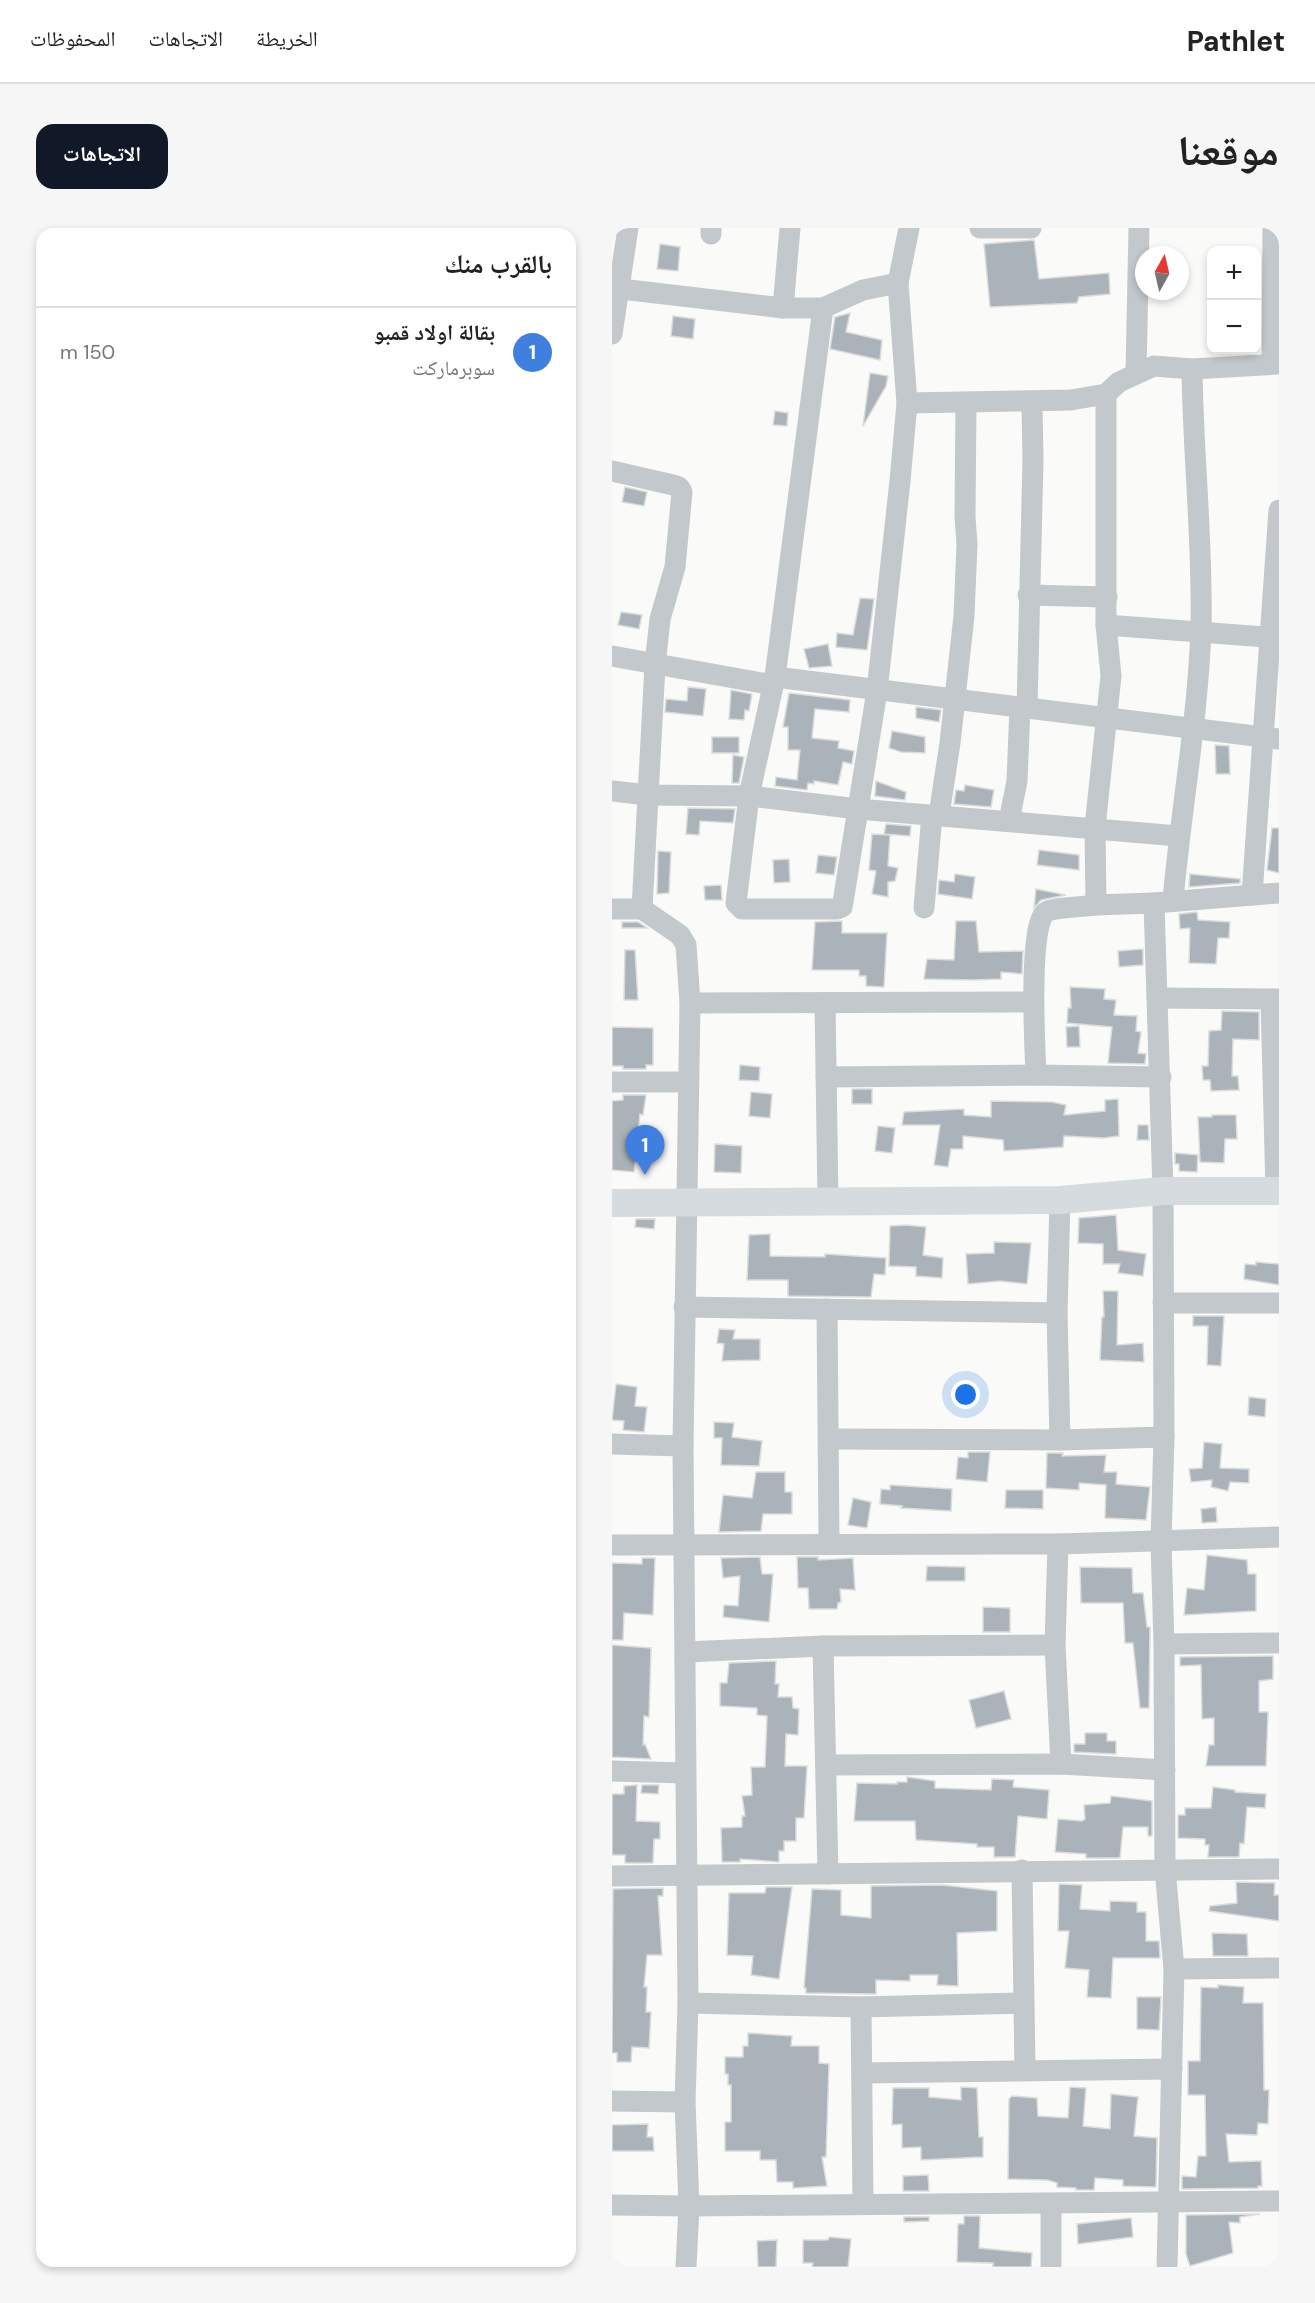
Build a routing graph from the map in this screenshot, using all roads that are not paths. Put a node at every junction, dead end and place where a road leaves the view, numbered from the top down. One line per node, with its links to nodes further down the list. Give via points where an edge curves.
1 (628, 228): 9 (street, via 627,249)
2 (790, 228): 10 (street)
3 (909, 228): 8 (street)
4 (980, 228): 5 (street)
5 (1031, 228)
6 (1139, 228): 15 (street)
7 (1273, 228): 13 (street)
8 (898, 283): 11 (street, via 863,290); 18 (street)
9 (615, 289): 10 (street); 12 (street)
10 (783, 308): 11 (street)
11 (823, 308): 29 (street)
12 (612, 334)
13 (1276, 364): 14 (street)
14 (1192, 369): 15 (street, via 1154,366); 25 (street, via 1202,564)
15 (1136, 373): 16 (street)
16 (1106, 394): 17 (street); 23 (street)
17 (1032, 402): 19 (street); 22 (street, via 1034,461)
18 (907, 403): 19 (street); 30 (street)
19 (966, 403): 31 (street, via 964,517 968,544)
20 (612, 471): 28 (street, via 673,485 682,492 675,567 660,619)
21 (1279, 510): 26 (street)
22 (1028, 595): 23 (street); 32 (street)
23 (1107, 597): 24 (street)
24 (1106, 625): 25 (street); 33 (street, via 1111,676)
25 (1201, 632): 26 (street); 34 (street)
26 (1275, 637): 35 (street)
27 (612, 656): 28 (street)
28 (655, 665): 29 (street); 37 (street)
29 (774, 681): 30 (street); 38 (street)
30 (877, 691): 31 (street); 39 (street)
31 (954, 700): 32 (street); 40 (street)
32 (1023, 708): 33 (street); 41 (street, via 1017,782)
33 (1108, 720): 34 (street); 42 (street)
34 (1192, 727): 35 (street); 43 (street)
35 (1271, 738): 45 (street)
36 (612, 791): 37 (street)
37 (647, 795): 38 (street); 50 (street)
38 (749, 796): 39 (street); 39 (street, via 736,903 742,909 842,907)
39 (858, 809): 40 (street)
40 (936, 815): 41 (street); 48 (street)
41 (1009, 821): 42 (street)
42 (1095, 827): 43 (street); 47 (street)
43 (1178, 836): 46 (street)
44 (1279, 893): 45 (street)
45 (1252, 895): 46 (street)
46 (1164, 901): 47 (street); 51 (street)
47 (1096, 905): 53 (street, via 1049,911 1039,921)
48 (924, 908)
49 (612, 909): 50 (street)
50 (642, 909): 54 (street, via 672,928 686,945)
51 (1158, 999): 52 (street); 59 (street)
52 (1275, 999): 56 (street)
53 (1033, 1002): 55 (street); 57 (street)
54 (690, 1003): 55 (street); 61 (street)
55 (825, 1003): 58 (street)
56 (1275, 1072): 63 (street)
57 (1036, 1075): 58 (street); 59 (street)
58 (826, 1077): 64 (street)
59 (1161, 1077): 62 (street)
60 (612, 1082): 61 (street)
61 (688, 1082): 67 (street)
62 (1162, 1191): 63 (street); 65 (street); 68 (street)
63 (1278, 1191)
64 (828, 1200): 65 (street); 67 (street)
65 (1060, 1200): 72 (street)
66 (612, 1203): 67 (street)
67 (687, 1203): 70 (street)
68 (1163, 1303): 69 (street); 73 (street)
69 (1279, 1303)
70 (684, 1307): 71 (street); 77 (street)
71 (827, 1309): 72 (street); 74 (street)
72 (1057, 1313): 75 (street)
73 (1164, 1437): 75 (street); 80 (street)
74 (829, 1439): 75 (street); 79 (street)
75 (1060, 1440)
76 (612, 1444): 77 (street)
77 (683, 1446): 81 (street)
78 (1279, 1537): 80 (street)
79 (829, 1542): 81 (street); 82 (street)
80 (1161, 1542): 82 (street); 85 (street)
81 (683, 1544): 83 (street); 88 (street)
82 (1058, 1544): 86 (street)
83 (612, 1545)
84 (1279, 1643): 85 (street)
85 (1164, 1644): 91 (street)
86 (1055, 1645): 87 (street); 89 (street)
87 (823, 1646): 88 (street); 90 (street)
88 (686, 1652): 93 (street)
89 (1061, 1764): 90 (street); 91 (street)
90 (828, 1765): 97 (street)
91 (1165, 1770): 94 (street)
92 (612, 1771): 93 (street)
93 (685, 1773): 99 (street)
94 (1165, 1869): 95 (street); 96 (street); 101 (street)
95 (1279, 1869)
96 (1022, 1870): 97 (street); 103 (street)
97 (828, 1874): 99 (street)
98 (612, 1876): 99 (street)
99 (686, 1876): 102 (street)
100 (1279, 1968): 101 (street)
101 (1174, 1970): 105 (street)
102 (688, 2003): 104 (street); 109 (street)
103 (1023, 2003): 104 (street); 106 (street)
104 (861, 2007): 107 (street)
105 (1172, 2069): 106 (street); 112 (street)
106 (1025, 2070): 107 (street)
107 (862, 2073): 111 (street)
108 (612, 2101): 109 (street)
109 (685, 2102): 115 (street)
110 (1279, 2201): 112 (street)
111 (863, 2203): 113 (street); 115 (street)
112 (1167, 2203): 113 (street); 118 (street)
113 (1051, 2204): 117 (street)
114 (612, 2205): 115 (street)
115 (689, 2206): 116 (street)
116 (686, 2267)
117 (1051, 2267)
118 (1167, 2267)

